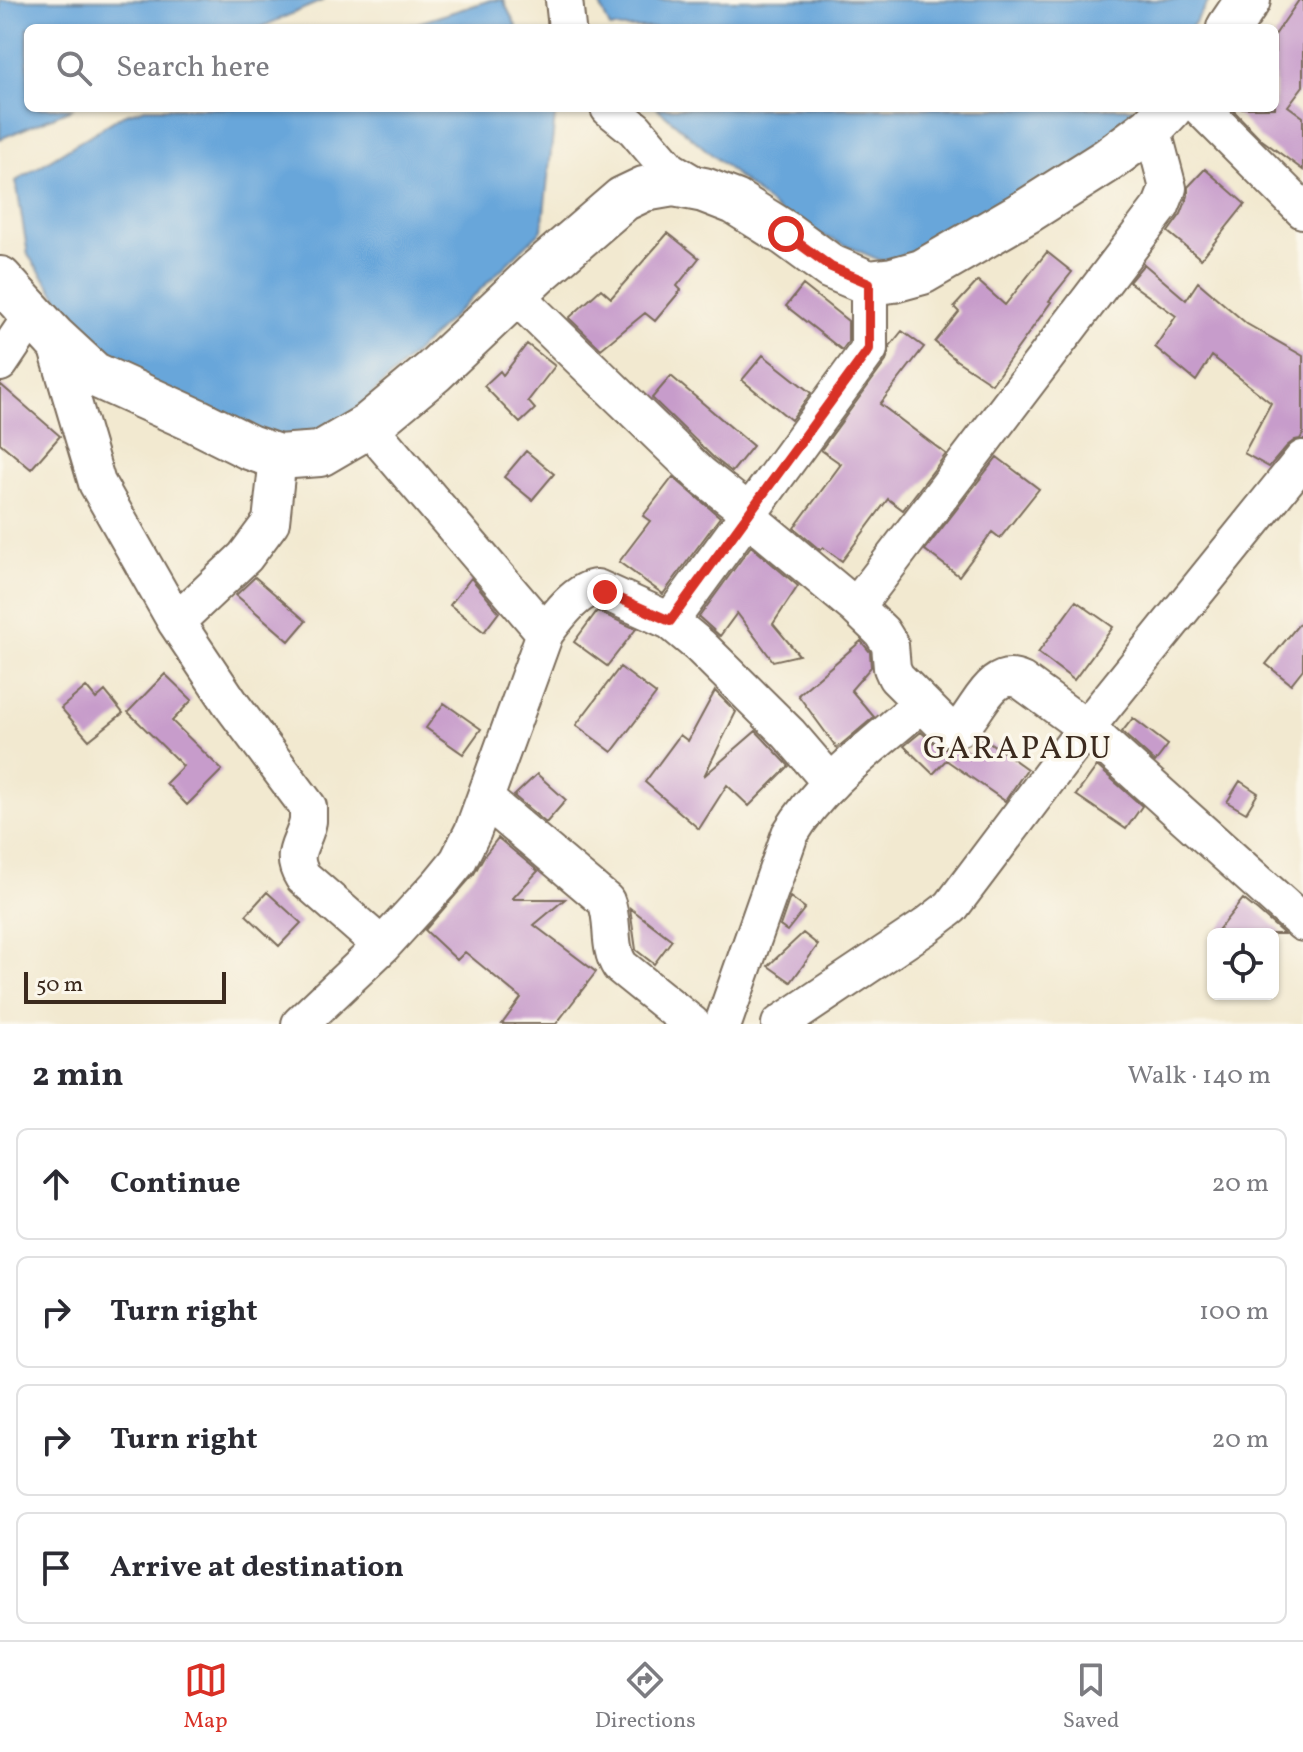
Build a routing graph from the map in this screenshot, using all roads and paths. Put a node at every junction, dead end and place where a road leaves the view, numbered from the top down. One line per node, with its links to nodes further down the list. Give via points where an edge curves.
1 (564, 0): 3 (street)
2 (1248, 0): 4 (main road)
3 (567, 24)
4 (1232, 24)
5 (614, 112): 8 (street, via 670,170)
6 (1205, 112): 9 (street)
7 (1161, 118): 11 (main road, via 1095,169 922,272); 19 (street, via 1168,188 1161,206)
8 (704, 190): 11 (main road, via 735,202 831,267); 12 (main road, via 673,184 623,199)
9 (1303, 210)
10 (0, 279): 13 (main road)
11 (869, 283): 18 (street, via 869,349)
12 (515, 295): 15 (main road); 18 (street)
13 (43, 326): 14 (street); 16 (main road, via 93,374); 21 (street, via 97,483)
14 (0, 363)
15 (368, 426): 16 (main road, via 320,454); 22 (street)
16 (278, 457): 21 (street, via 271,522 245,557)
17 (1303, 459): 24 (street)
18 (747, 516): 19 (street); 20 (street)
19 (856, 607): 23 (street, via 882,632 896,677)
20 (670, 621): 22 (street, via 597,588 588,589); 25 (street, via 789,734)
21 (176, 622): 28 (street, via 308,807 296,859 303,877)
22 (545, 633): 26 (street)
23 (922, 703): 24 (street, via 946,727 958,728 997,681 1013,677); 25 (street)
24 (1086, 728): 27 (street); 32 (street, via 951,907)
25 (831, 783): 31 (street, via 790,834)
26 (485, 799): 28 (street, via 458,861); 30 (street, via 606,901 614,958)
27 (1303, 923)
28 (382, 946): 29 (street)
29 (300, 1024)
30 (692, 1024)
31 (723, 1024)
32 (780, 1024)

